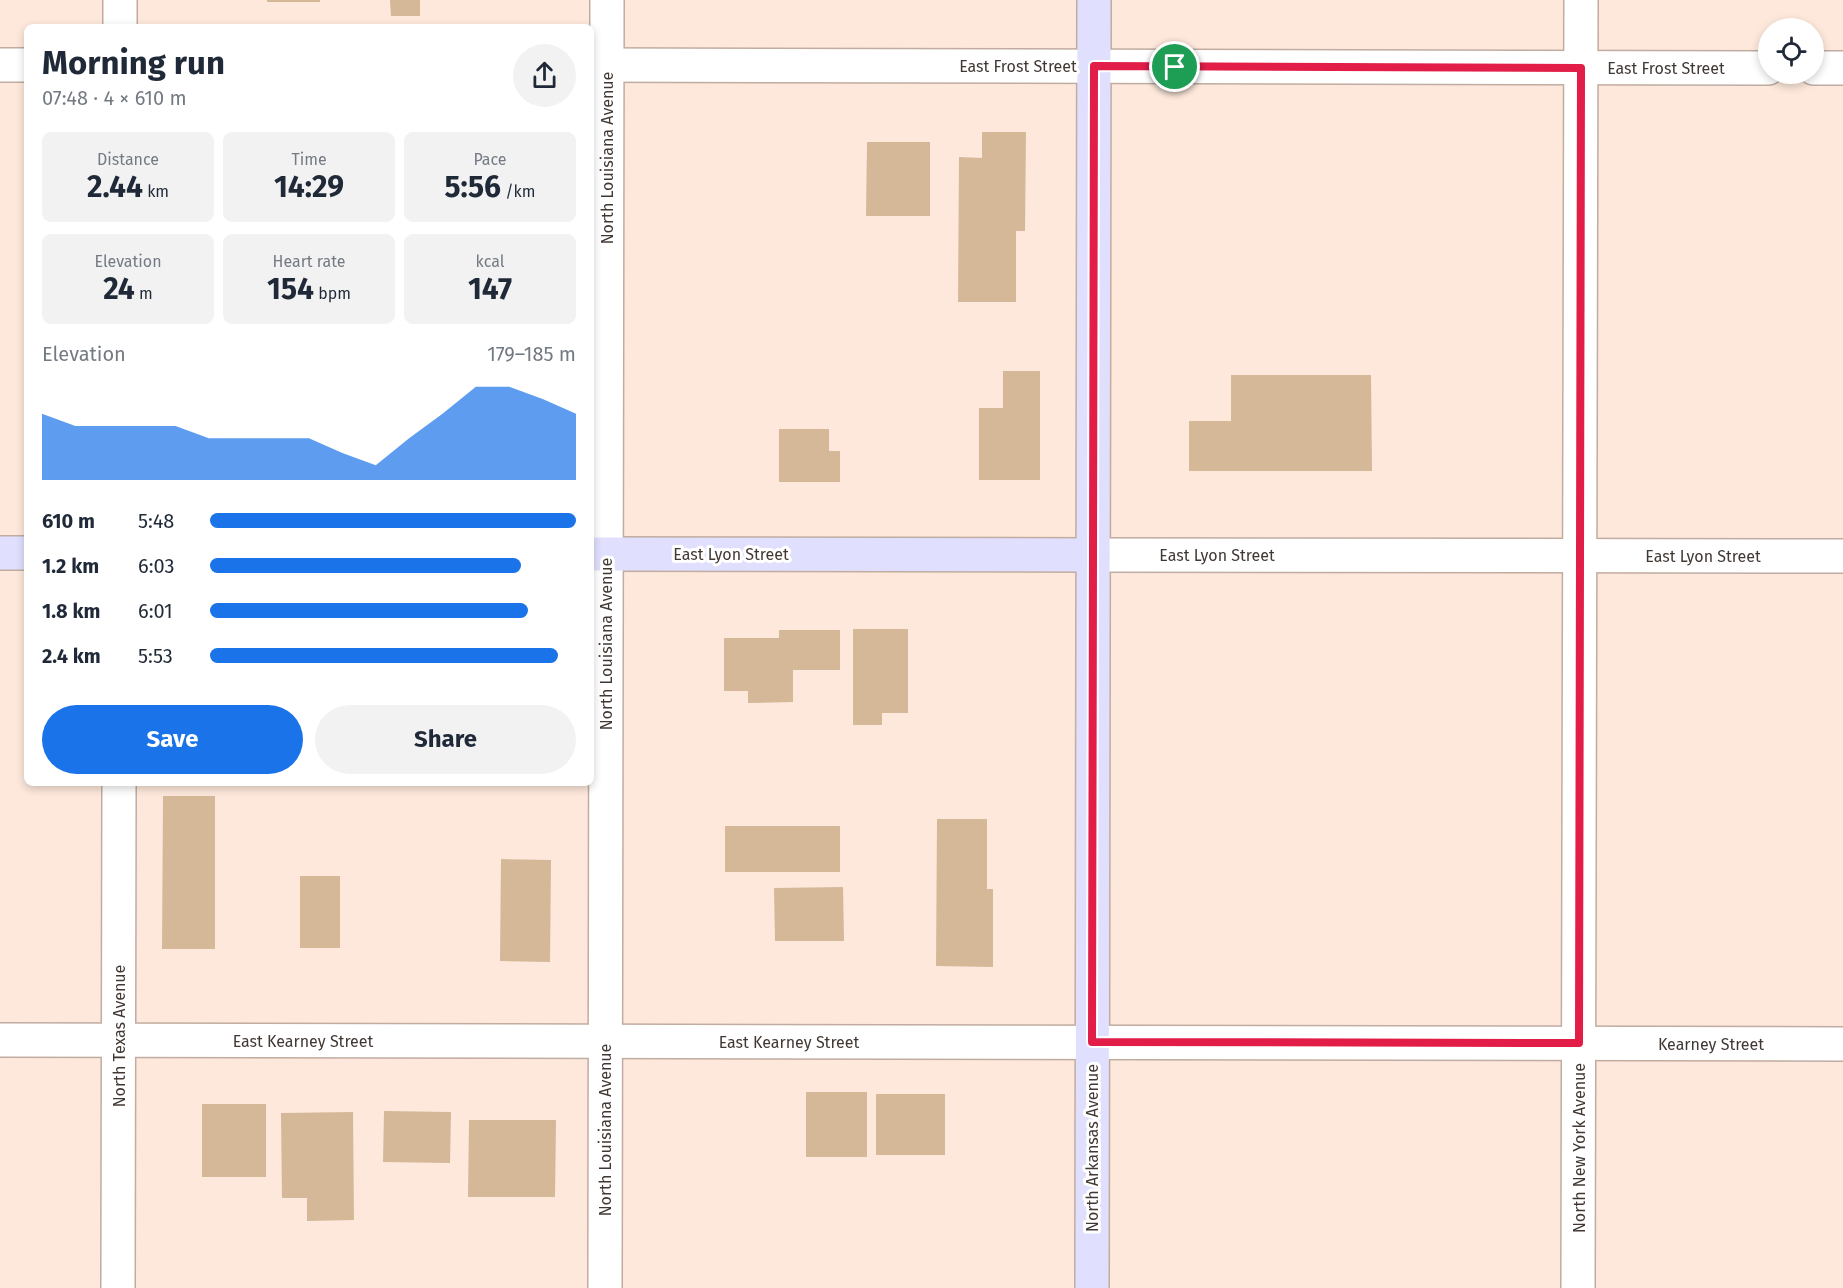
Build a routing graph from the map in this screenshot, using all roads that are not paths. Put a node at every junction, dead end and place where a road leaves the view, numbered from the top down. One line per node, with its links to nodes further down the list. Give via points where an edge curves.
1 (120, 0): 5 (street)
2 (607, 0): 8 (street, North Louisiana Avenue)
3 (1094, 0): 9 (main road, North Arkansas Avenue)
4 (1581, 0): 10 (street, North New York Avenue)
5 (120, 24)
6 (0, 65): 7 (street)
7 (24, 65)
8 (599, 65): 9 (street, East Frost Street); 16 (street, North Louisiana Avenue)
9 (1094, 66): 10 (street, East Frost Street); 17 (main road, North Arkansas Avenue)
10 (1581, 68): 11 (street, East Frost Street); 18 (street, North New York Avenue)
11 (1758, 68)
12 (1824, 68): 13 (street)
13 (1843, 68)
14 (0, 553): 15 (main road)
15 (24, 553)
16 (599, 554): 17 (main road, East Lyon Street); 23 (street, North Louisiana Avenue)
17 (1093, 555): 18 (street, East Lyon Street); 24 (main road, North Arkansas Avenue)
18 (1580, 555): 19 (street, East Lyon Street); 25 (street, North New York Avenue)
19 (1843, 556)
20 (119, 786): 22 (street, North Texas Avenue)
21 (0, 1040): 22 (street, East Kearney Street)
22 (119, 1041): 23 (street, East Kearney Street); 27 (street, North Texas Avenue)
23 (606, 1042): 24 (street, East Kearney Street); 28 (street, North Louisiana Avenue)
24 (1092, 1042): 25 (street, East Kearney Street); 29 (main road, North Arkansas Avenue)
25 (1579, 1043): 26 (street, Kearney Street); 30 (street, North New York Avenue)
26 (1843, 1044)
27 (118, 1288)
28 (605, 1288)
29 (1092, 1288)
30 (1578, 1288)

